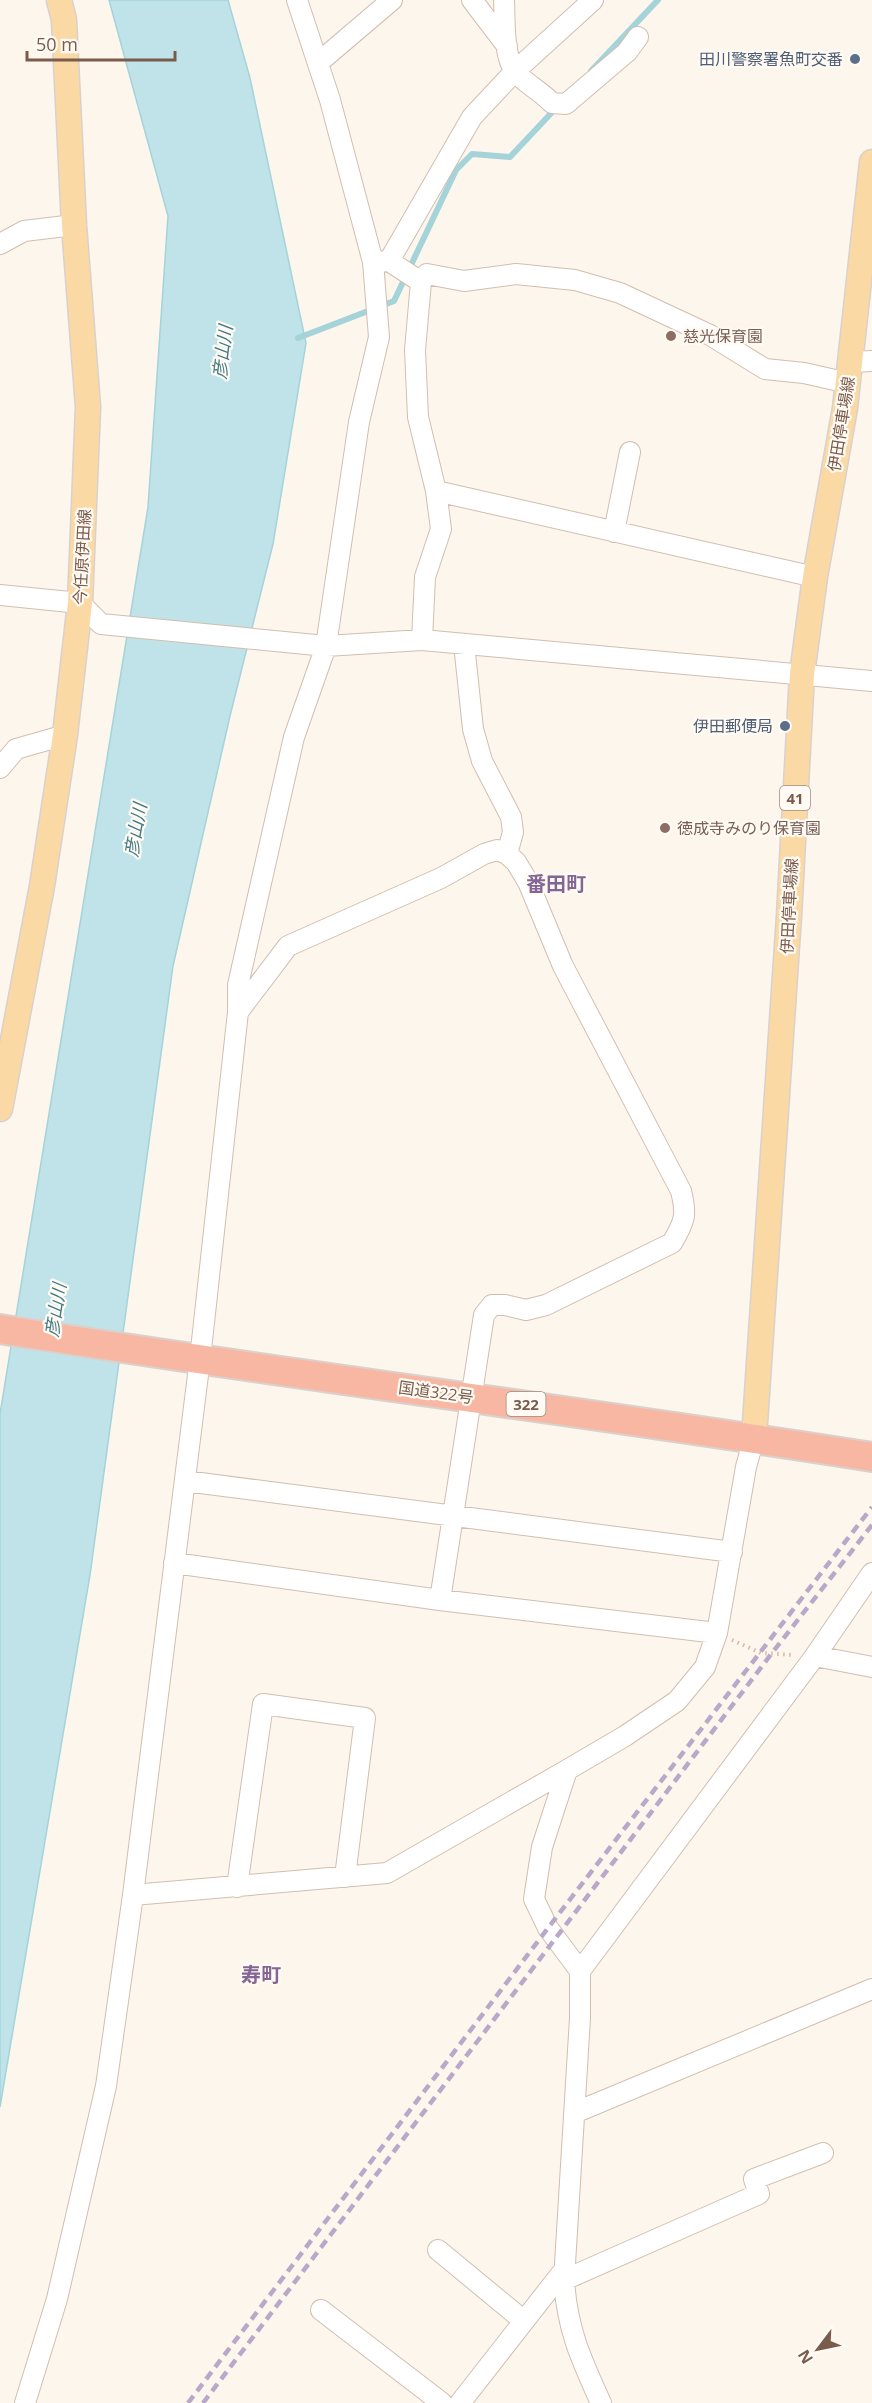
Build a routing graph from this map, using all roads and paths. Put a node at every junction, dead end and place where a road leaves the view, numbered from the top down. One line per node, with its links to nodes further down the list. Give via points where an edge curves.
1 (59, 0): 12 (main road, 今任原伊田線, via 69,90)
2 (297, 0): 9 (street)
3 (392, 0): 9 (street)
4 (472, 0): 8 (street)
5 (504, 0): 8 (street)
6 (593, 0): 10 (street)
7 (638, 37): 10 (street, via 627,52 566,104 552,103)
8 (507, 46): 10 (street)
9 (318, 63): 14 (street)
10 (515, 71): 14 (street, via 472,117)
11 (872, 162): 16 (main road, 伊田停車場線 / 41)
12 (74, 225): 13 (street, via 24,231); 22 (main road, 今任原伊田線, via 88,407)
13 (0, 244)
14 (386, 263): 15 (street); 25 (street, via 379,337 359,422)
15 (420, 281): 16 (street, via 426,274 464,281 516,274 574,280 620,293 690,325 765,369 804,373); 18 (street, via 415,350 418,417)
16 (857, 369): 20 (main road, 伊田停車場線 / 41)
17 (630, 452): 19 (street)
18 (436, 491): 19 (street); 23 (street, via 441,529 425,577)
19 (614, 532): 20 (street)
20 (815, 577): 26 (main road, 伊田停車場線 / 41)
21 (0, 595): 22 (street)
22 (80, 603): 25 (street, via 101,624); 28 (main road, 今任原伊田線)
23 (422, 640): 24 (street); 25 (street)
24 (464, 644): 26 (street); 30 (street, via 473,729 482,761 511,817 513,832)
25 (319, 645): 31 (street, via 238,985)
26 (802, 674): 27 (street); 36 (main road, 伊田停車場線 / 41)
27 (872, 681)
28 (65, 735): 29 (street, via 16,749); 32 (main road, 今任原伊田線, via 42,886)
29 (0, 768)
30 (507, 854): 31 (street, via 496,850 484,854 441,878 288,946); 35 (street, via 528,882 563,966 681,1191 686,1211 672,1243 546,1305 526,1310 492,1305 484,1315)
31 (238, 1012): 34 (street)
32 (0, 1109)
33 (0, 1329): 34 (highway, 国道322号 / 322)
34 (189, 1358): 35 (highway, 国道322号 / 322); 38 (street)
35 (472, 1396): 36 (highway, 国道322号 / 322); 39 (street)
36 (754, 1438): 37 (highway, 国道322号 / 322); 40 (street)
37 (872, 1457)
38 (184, 1481): 39 (street); 41 (street)
39 (453, 1515): 40 (street); 43 (street)
40 (732, 1552): 44 (street)
41 (174, 1563): 43 (street); 50 (street)
42 (872, 1573): 45 (street)
43 (440, 1600): 44 (street)
44 (717, 1634): 45 (path, via 761,1653); 47 (street, via 705,1667 676,1701)
45 (816, 1656): 46 (street); 51 (street)
46 (872, 1667)
47 (567, 1770): 48 (street, via 387,1873); 51 (street, via 542,1847 534,1899 548,1928)
48 (345, 1877): 49 (street); 49 (street, via 365,1718 263,1704)
49 (237, 1887): 50 (street)
50 (133, 1894): 59 (street, via 106,2086 57,2299)
51 (580, 1971): 53 (street)
52 (872, 1989): 53 (street)
53 (574, 2113): 56 (street)
54 (823, 2153): 56 (street, via 754,2179 759,2194)
55 (438, 2250): 58 (street)
56 (564, 2275): 58 (street); 62 (street, via 566,2305 577,2352)
57 (321, 2310): 60 (street)
58 (524, 2321): 61 (street)
59 (25, 2403)
60 (442, 2403)
61 (460, 2403)
62 (602, 2403)

